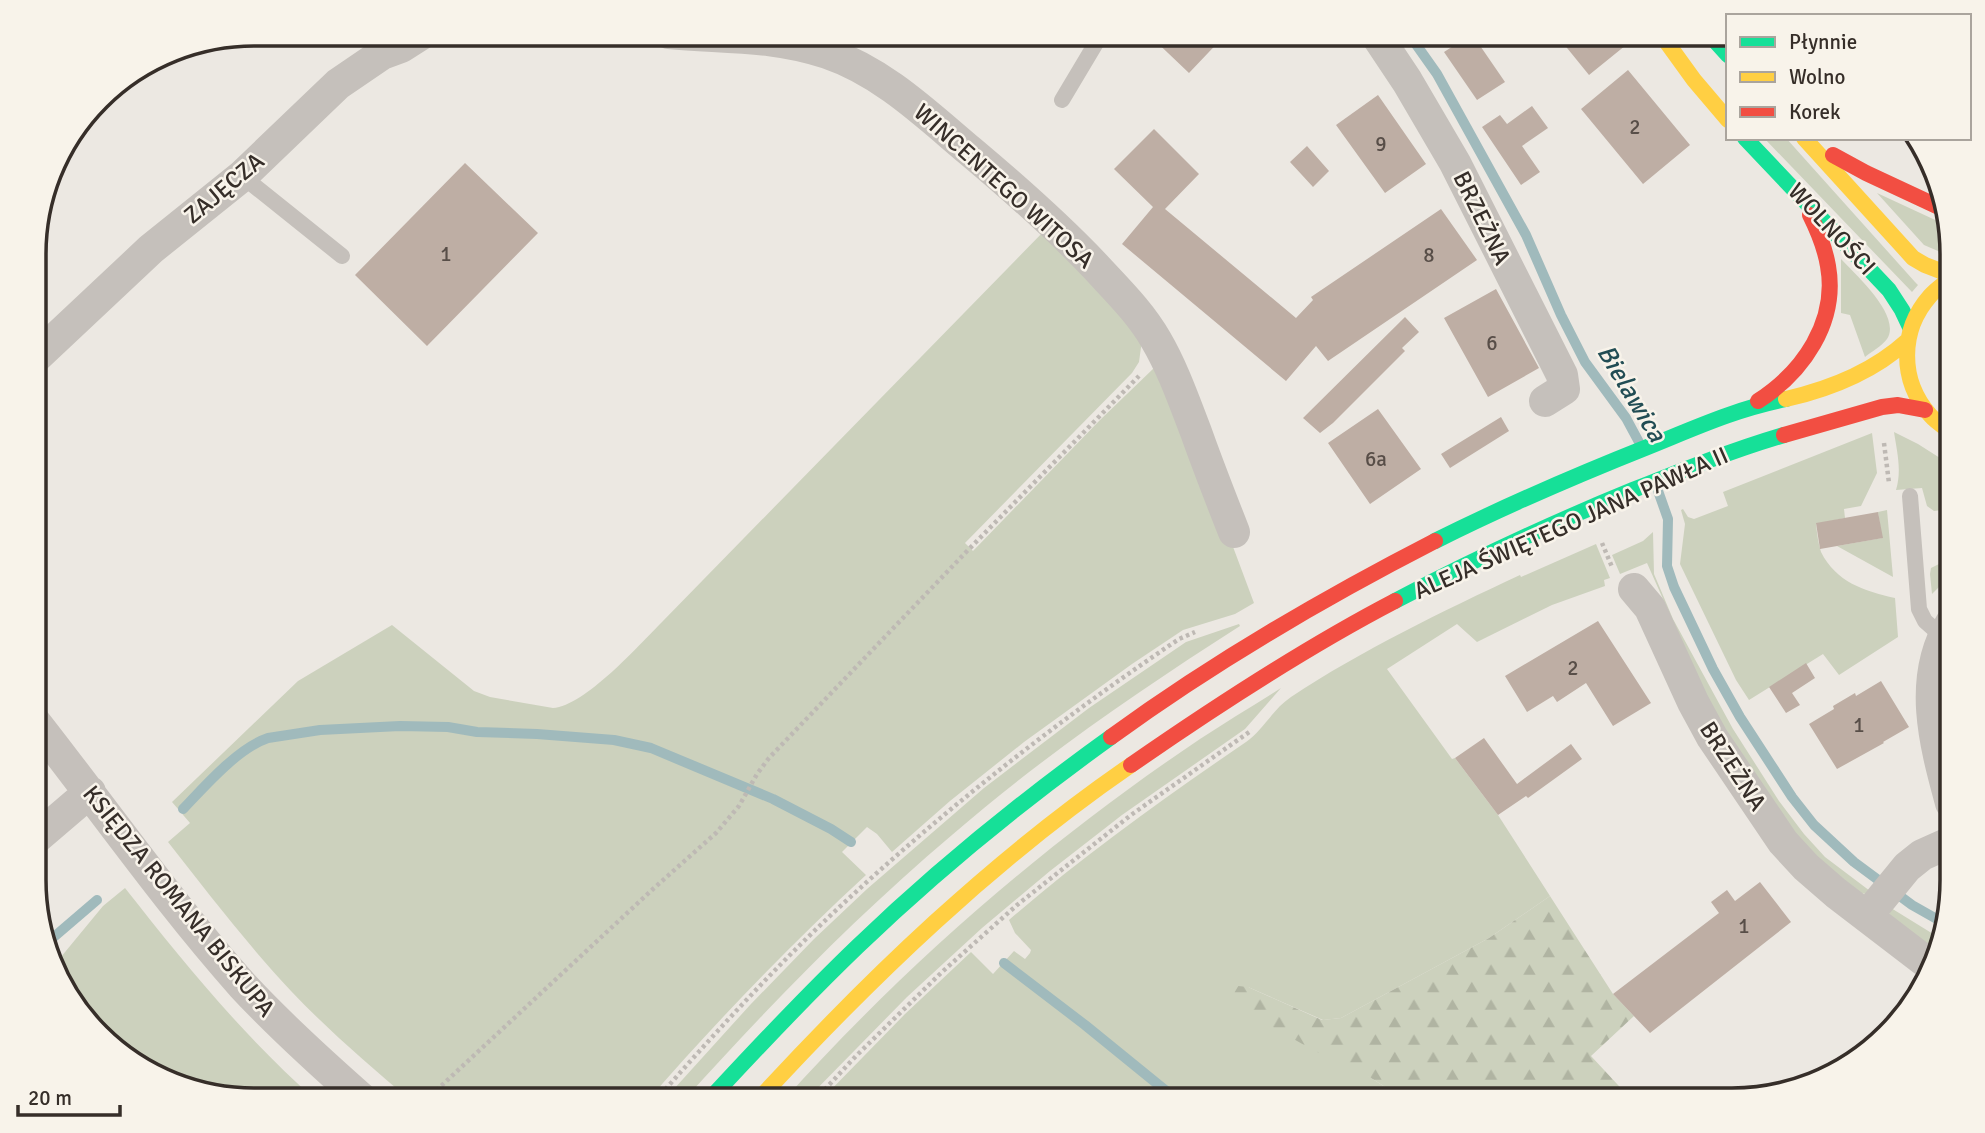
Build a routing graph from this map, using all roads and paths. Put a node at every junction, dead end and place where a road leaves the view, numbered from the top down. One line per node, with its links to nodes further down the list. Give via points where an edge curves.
1 (403, 46): 11 (street, ZAJĘCZA, via 382,54 338,84)
2 (802, 46): 19 (street, WINCENTEGO WITOSA, via 879,77 1014,188 1061,230 1138,313)
3 (1094, 46): 6 (lane)
4 (1384, 46): 20 (street, BRZEŻNA, via 1455,163 1562,375 1564,389)
5 (1669, 46): 7 (main road)
6 (1062, 100)
7 (1726, 118)
8 (1747, 140): 12 (main road, WOLNOŚCI)
9 (1808, 140): 15 (main road, WOLNOŚCI, via 1913,258)
10 (1809, 140): 13 (main road, via 1855,168)
11 (242, 176): 14 (lane); 18 (street, ZAJĘCZA, via 151,249)
12 (1802, 197): 17 (main road, WOLNOŚCI, via 1889,290 1902,310); 21 (main road, via 1829,270 1824,320 1815,345 1799,368 1768,396)
13 (1933, 204)
14 (342, 256)
15 (1939, 271)
16 (1939, 287): 17 (main road, via 1917,312)
17 (1908, 334): 21 (main road, ALEJA ŚWIĘTEGO JANA PAWŁA II, via 1887,359 1860,374 1812,393); 22 (main road, via 1909,378)
18 (46, 348)
19 (1162, 352): 27 (street, WINCENTEGO WITOSA); 42 (path, via 769,758 716,834)
20 (1545, 401)
21 (1744, 409): 43 (main road, ALEJA ŚWIĘTEGO JANA PAWŁA II, via 1529,497 1380,569 1194,678 1017,806 882,923)
22 (1925, 410): 23 (main road); 44 (main road, ALEJA ŚWIĘTEGO JANA PAWŁA II, via 1882,407 1780,435 1681,472 1506,546 1280,666 1190,723 1004,862 859,993)
23 (1939, 422)
24 (1883, 433): 25 (path)
25 (1887, 463)
26 (1910, 496): 31 (lane, via 1919,609 1925,621)
27 (1234, 532)
28 (1601, 541): 29 (path)
29 (1611, 564)
30 (1634, 589): 39 (street, BRZEŻNA, via 1650,608 1712,737 1775,832 1836,893)
31 (1939, 627)
32 (1939, 650): 35 (street, via 1931,689)
33 (1257, 724): 45 (path, via 1028,897 942,972)
34 (46, 736): 36 (street, KSIĘDZA ROMANA BISKUPA)
35 (1939, 755)
36 (90, 792): 37 (street); 41 (street, KSIĘDZA ROMANA BISKUPA, via 235,976)
37 (46, 830)
38 (1939, 847): 39 (street, via 1907,867)
39 (1882, 898): 40 (street, BRZEŻNA)
40 (1925, 957)
41 (350, 1088)
42 (439, 1088)
43 (720, 1088)
44 (769, 1088)
45 (827, 1088)

